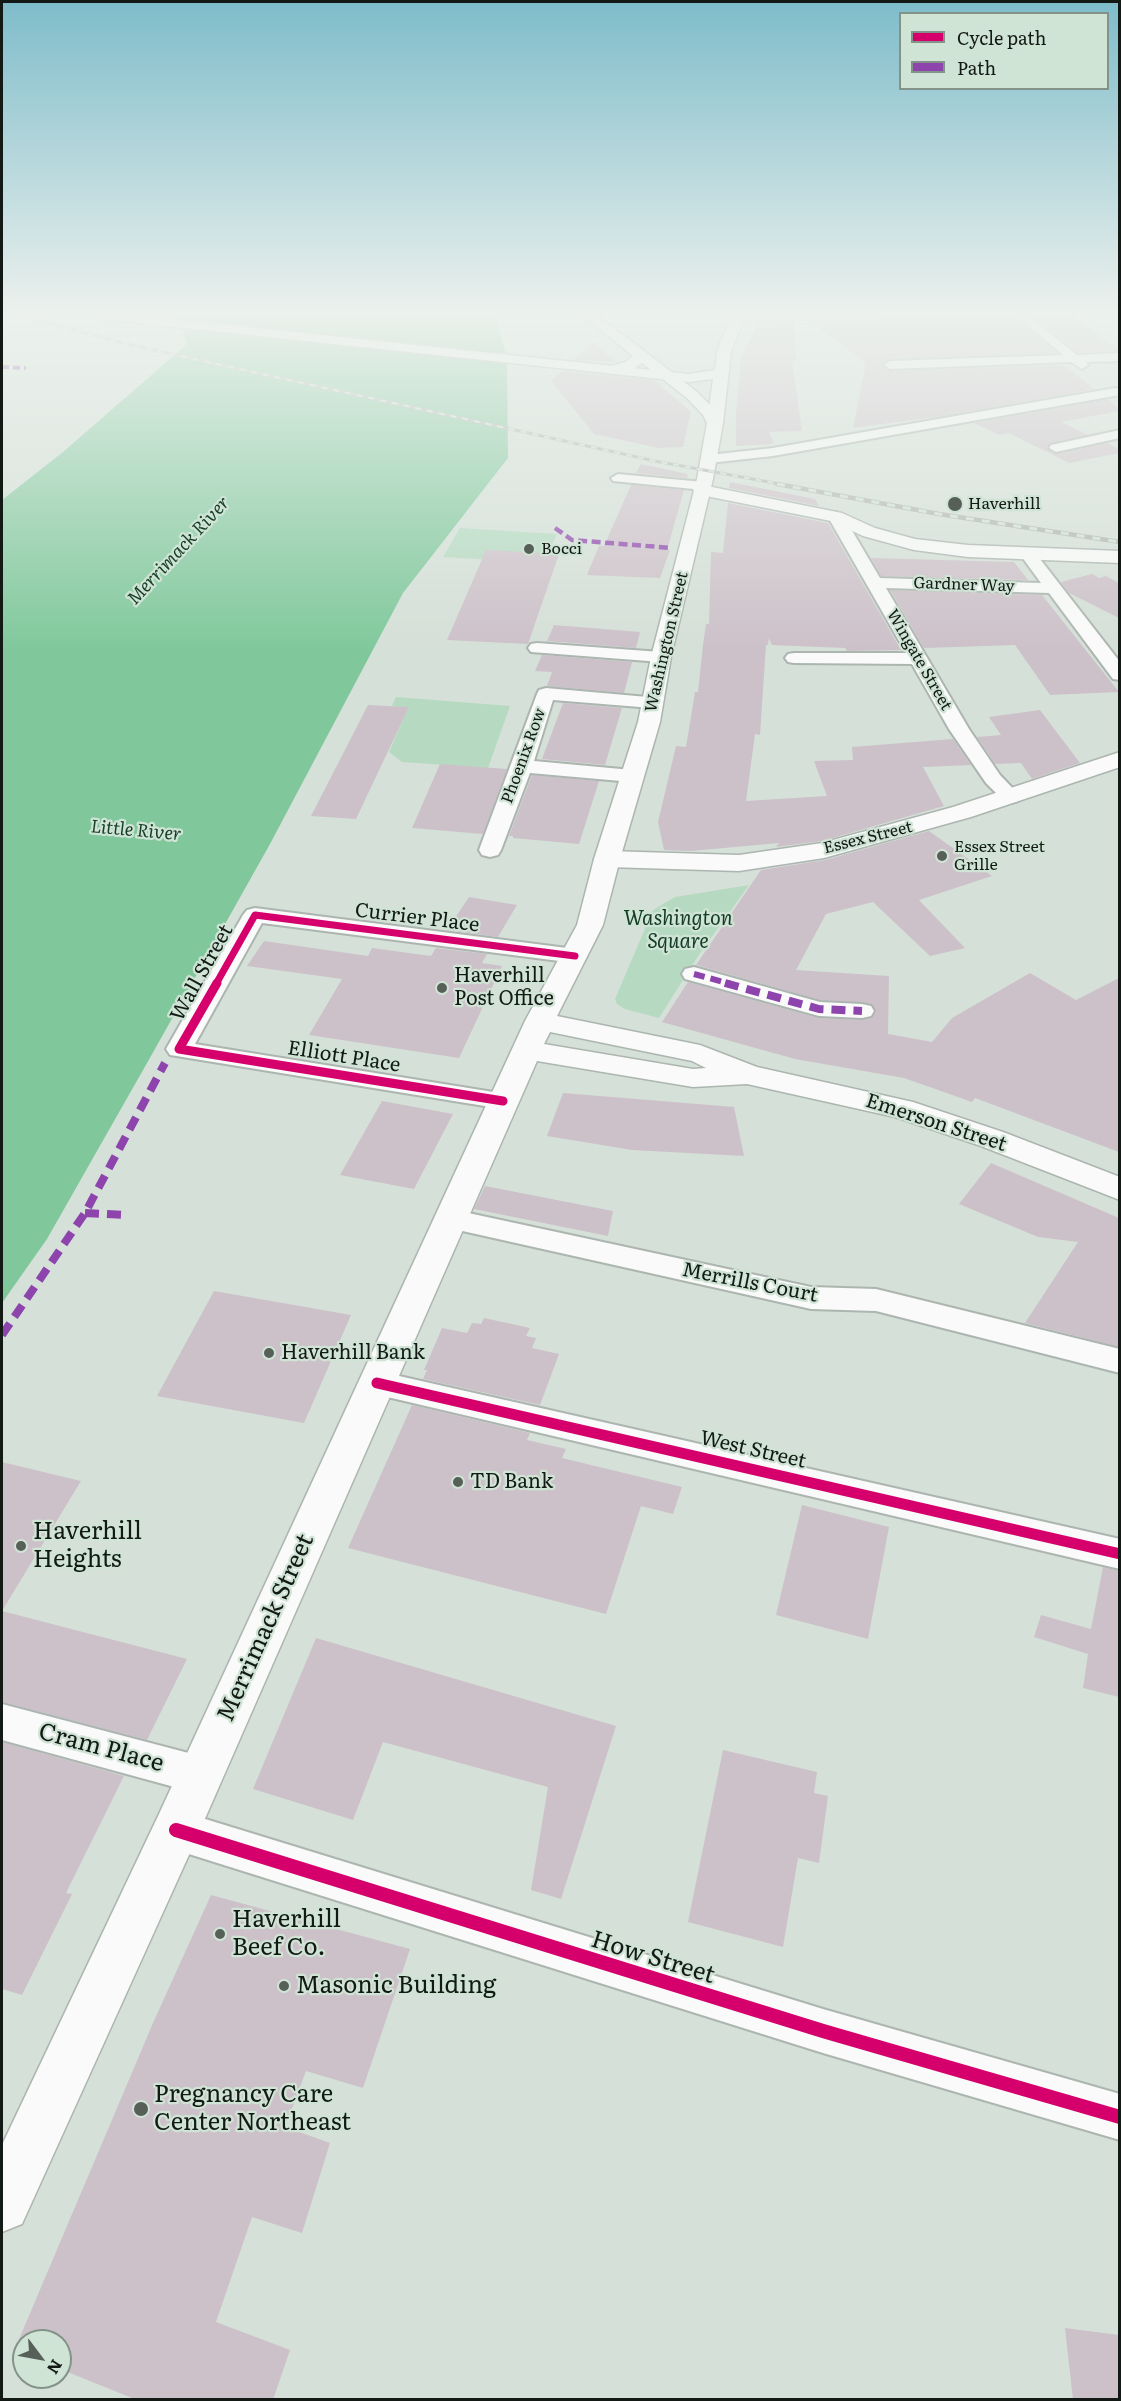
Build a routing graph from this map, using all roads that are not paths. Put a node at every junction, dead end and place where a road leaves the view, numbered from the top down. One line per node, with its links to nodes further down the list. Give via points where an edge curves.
1 (715, 427): 5 (main road, Washington Street)
2 (921, 427): 5 (street)
3 (1119, 434): 4 (street)
4 (1056, 448)
5 (709, 459): 7 (main road, Washington Street)
6 (618, 478): 7 (street)
7 (703, 488): 8 (main road); 14 (main road, Washington Street)
8 (836, 517): 9 (main road, via 869,532 914,544); 11 (street, Wingate Street)
9 (1027, 553): 10 (main road); 12 (street)
10 (1119, 557)
11 (874, 583): 12 (street, Gardner Way); 16 (street, Wingate Street)
12 (1054, 588): 17 (street)
13 (537, 648): 14 (street)
14 (661, 657): 18 (main road, Washington Street)
15 (794, 658): 16 (street)
16 (918, 659): 22 (street, Wingate Street, via 993,779)
17 (1119, 675)
18 (652, 702): 20 (street, Phoenix Row, via 546,694); 21 (main road, Washington Street)
19 (1119, 759): 22 (main road, Essex Street)
20 (522, 766): 21 (street); 23 (street, Phoenix Row)
21 (632, 776): 24 (main road, Washington Street)
22 (1011, 797): 24 (main road, Essex Street, via 824,850 739,863)
23 (490, 850)
24 (607, 859): 26 (main road, via 590,925)
25 (255, 915): 26 (street, Currier Place); 30 (street, Wall Street)
26 (575, 956): 29 (main road)
27 (694, 974): 28 (street, via 819,1009)
28 (862, 1011)
29 (540, 1021): 31 (main road); 32 (main road, Emerson Street, via 700,1054)
30 (180, 1049): 33 (street, Elliott Place)
31 (527, 1050): 32 (main road, Emerson Street, via 693,1078); 33 (main road, Merrimack Street)
32 (748, 1075): 34 (main road, Emerson Street, via 902,1108)
33 (503, 1101): 35 (main road, Merrimack Street)
34 (1119, 1189)
35 (450, 1219): 36 (street, Merrills Court, via 811,1298 876,1300); 37 (main road, Merrimack Street)
36 (1119, 1362)
37 (377, 1383): 38 (street, West Street); 40 (main road, Merrimack Street)
38 (1119, 1554)
39 (2, 1722): 40 (street, Cram Place)
40 (200, 1775): 41 (main road, Merrimack Street)
41 (176, 1830): 42 (street, How Street, via 811,2028); 43 (main road, Merrimack Street)
42 (1119, 2117)
43 (2, 2204)

